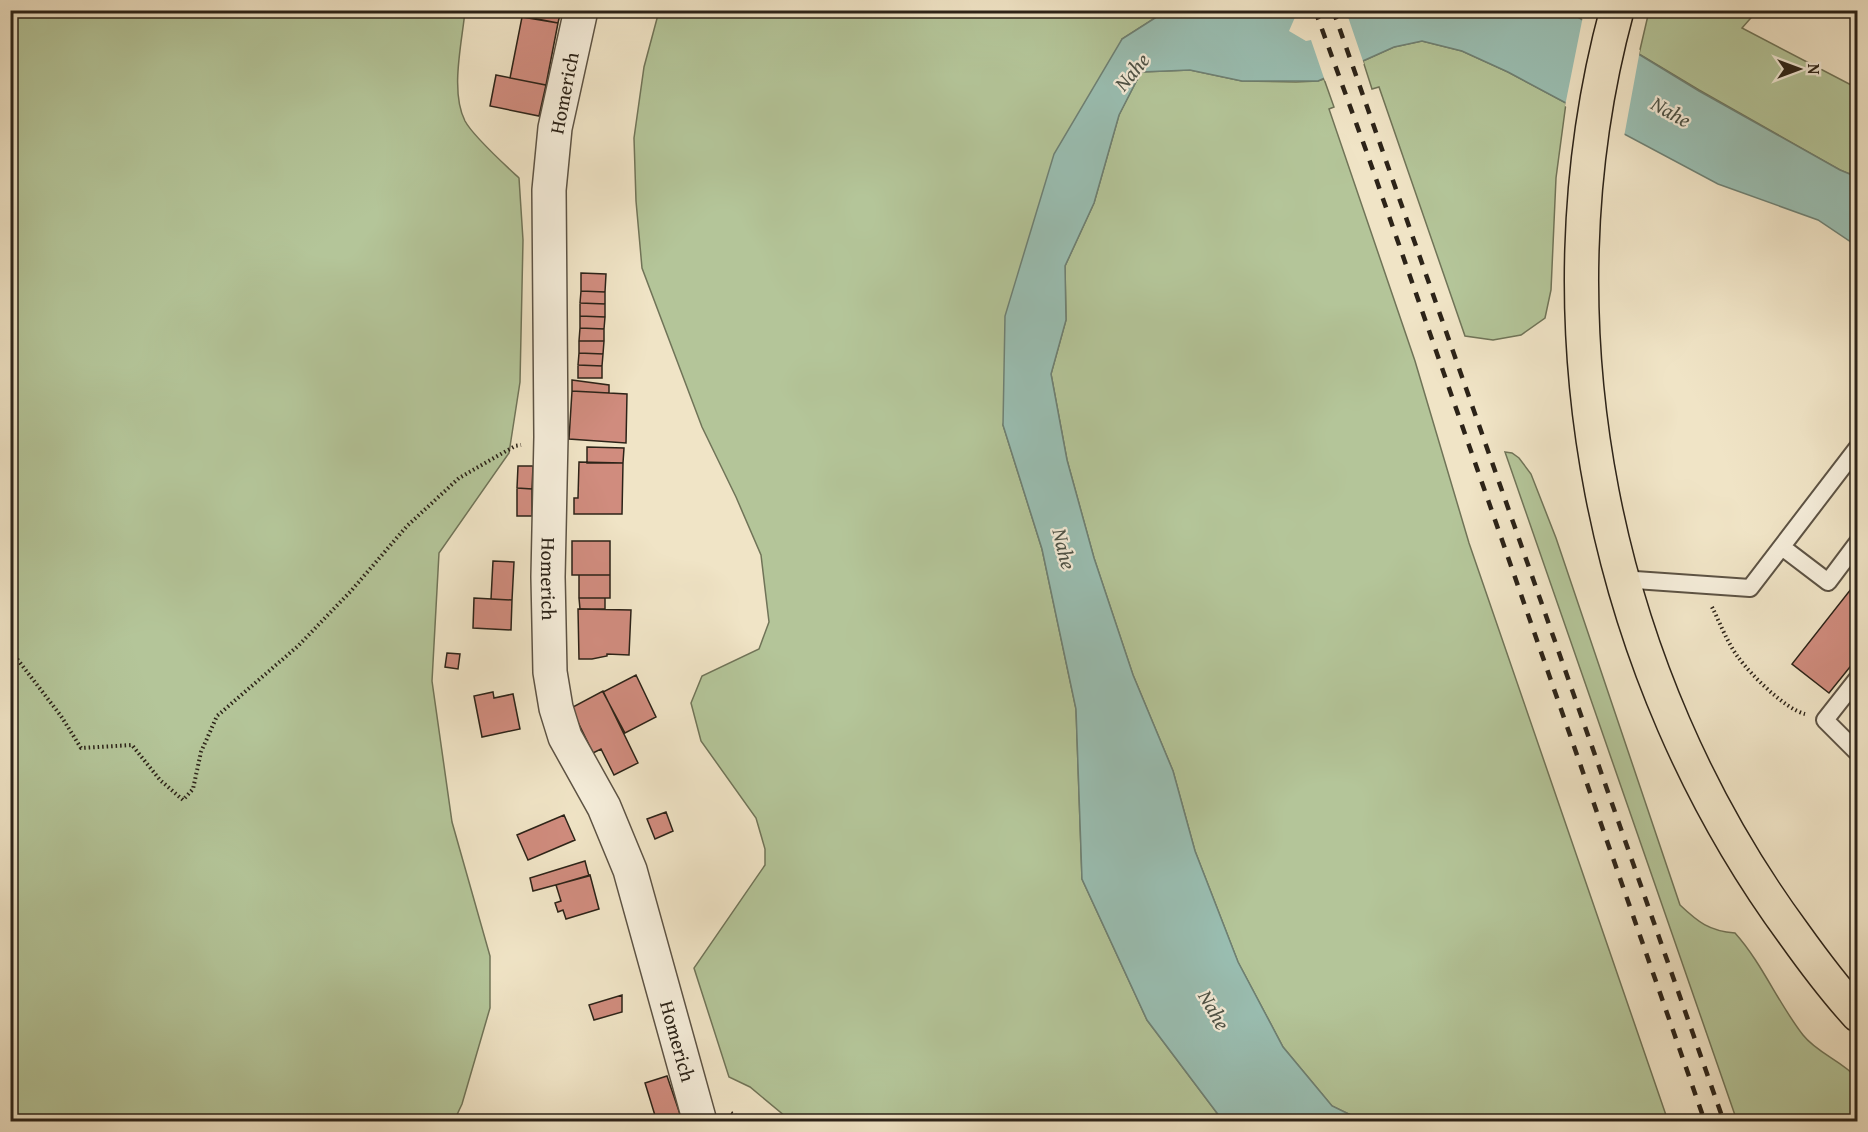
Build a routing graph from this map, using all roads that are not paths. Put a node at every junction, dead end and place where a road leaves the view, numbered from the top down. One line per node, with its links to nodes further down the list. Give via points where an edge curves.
1 (581, 10): 10 (street, Homerich, via 555,128 549,190 550,672 565,737 604,807 630,870)
2 (1617, 10): 6 (main road, via 1589,158 1582,291 1589,412)
3 (1857, 447): 5 (lane)
4 (1857, 542): 5 (lane, via 1828,582)
5 (1782, 546): 6 (lane, via 1750,588)
6 (1621, 579): 9 (main road, via 1673,725 1732,843 1767,898)
7 (1857, 678): 8 (lane, via 1826,720)
8 (1857, 753)
9 (1857, 1015)
10 (700, 1122)

